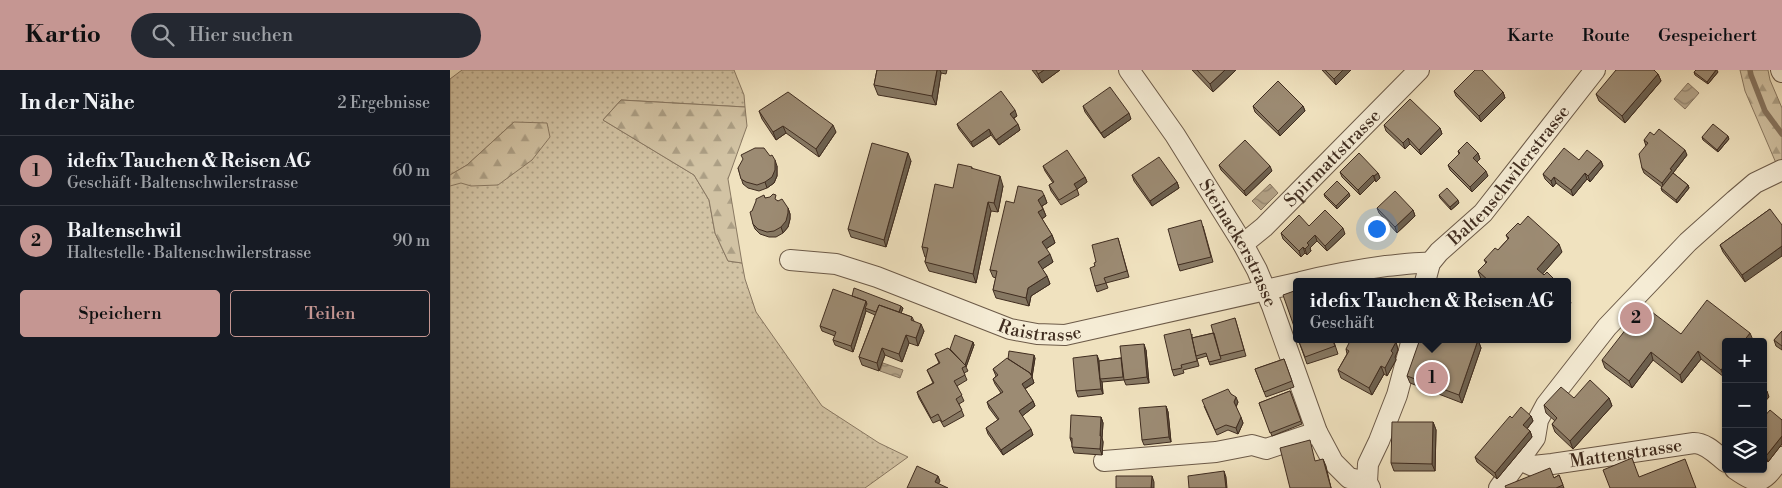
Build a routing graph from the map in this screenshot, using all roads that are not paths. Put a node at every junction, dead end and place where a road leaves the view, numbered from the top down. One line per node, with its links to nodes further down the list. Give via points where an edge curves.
1 (1129, 70): 5 (street, Steinackerstrasse, via 1175,135)
2 (1418, 70): 5 (street, Spirmattstrasse, via 1264,227)
3 (1595, 70): 7 (street, Baltenschwilerstrasse, via 1483,213 1439,252)
4 (1782, 170): 15 (street, via 1755,183 1735,200 1688,242 1611,321 1546,405 1538,420 1536,438)
5 (1243, 244): 10 (street, Steinackerstrasse)
6 (790, 260): 10 (street, Raistrasse, via 836,264 1010,329 1038,334 1065,335)
7 (1428, 272): 8 (street, via 1420,262)
8 (1320, 278)
9 (1293, 284): 10 (street, Raistrasse)
10 (1265, 291): 12 (street, Steinackerstrasse)
11 (1411, 343): 18 (street, via 1397,395 1368,464)
12 (1317, 432): 16 (street, via 1266,449 1252,445 1216,452); 18 (street, Steinackerstrasse, via 1334,462 1349,478)
13 (1782, 457): 17 (street, via 1763,481 1748,481)
14 (1722, 459): 15 (street, Mattenstrasse, via 1706,446 1694,443 1533,466)
15 (1520, 460): 19 (street)
16 (1104, 461)
17 (1739, 473)
18 (1369, 485)
19 (1499, 488)

